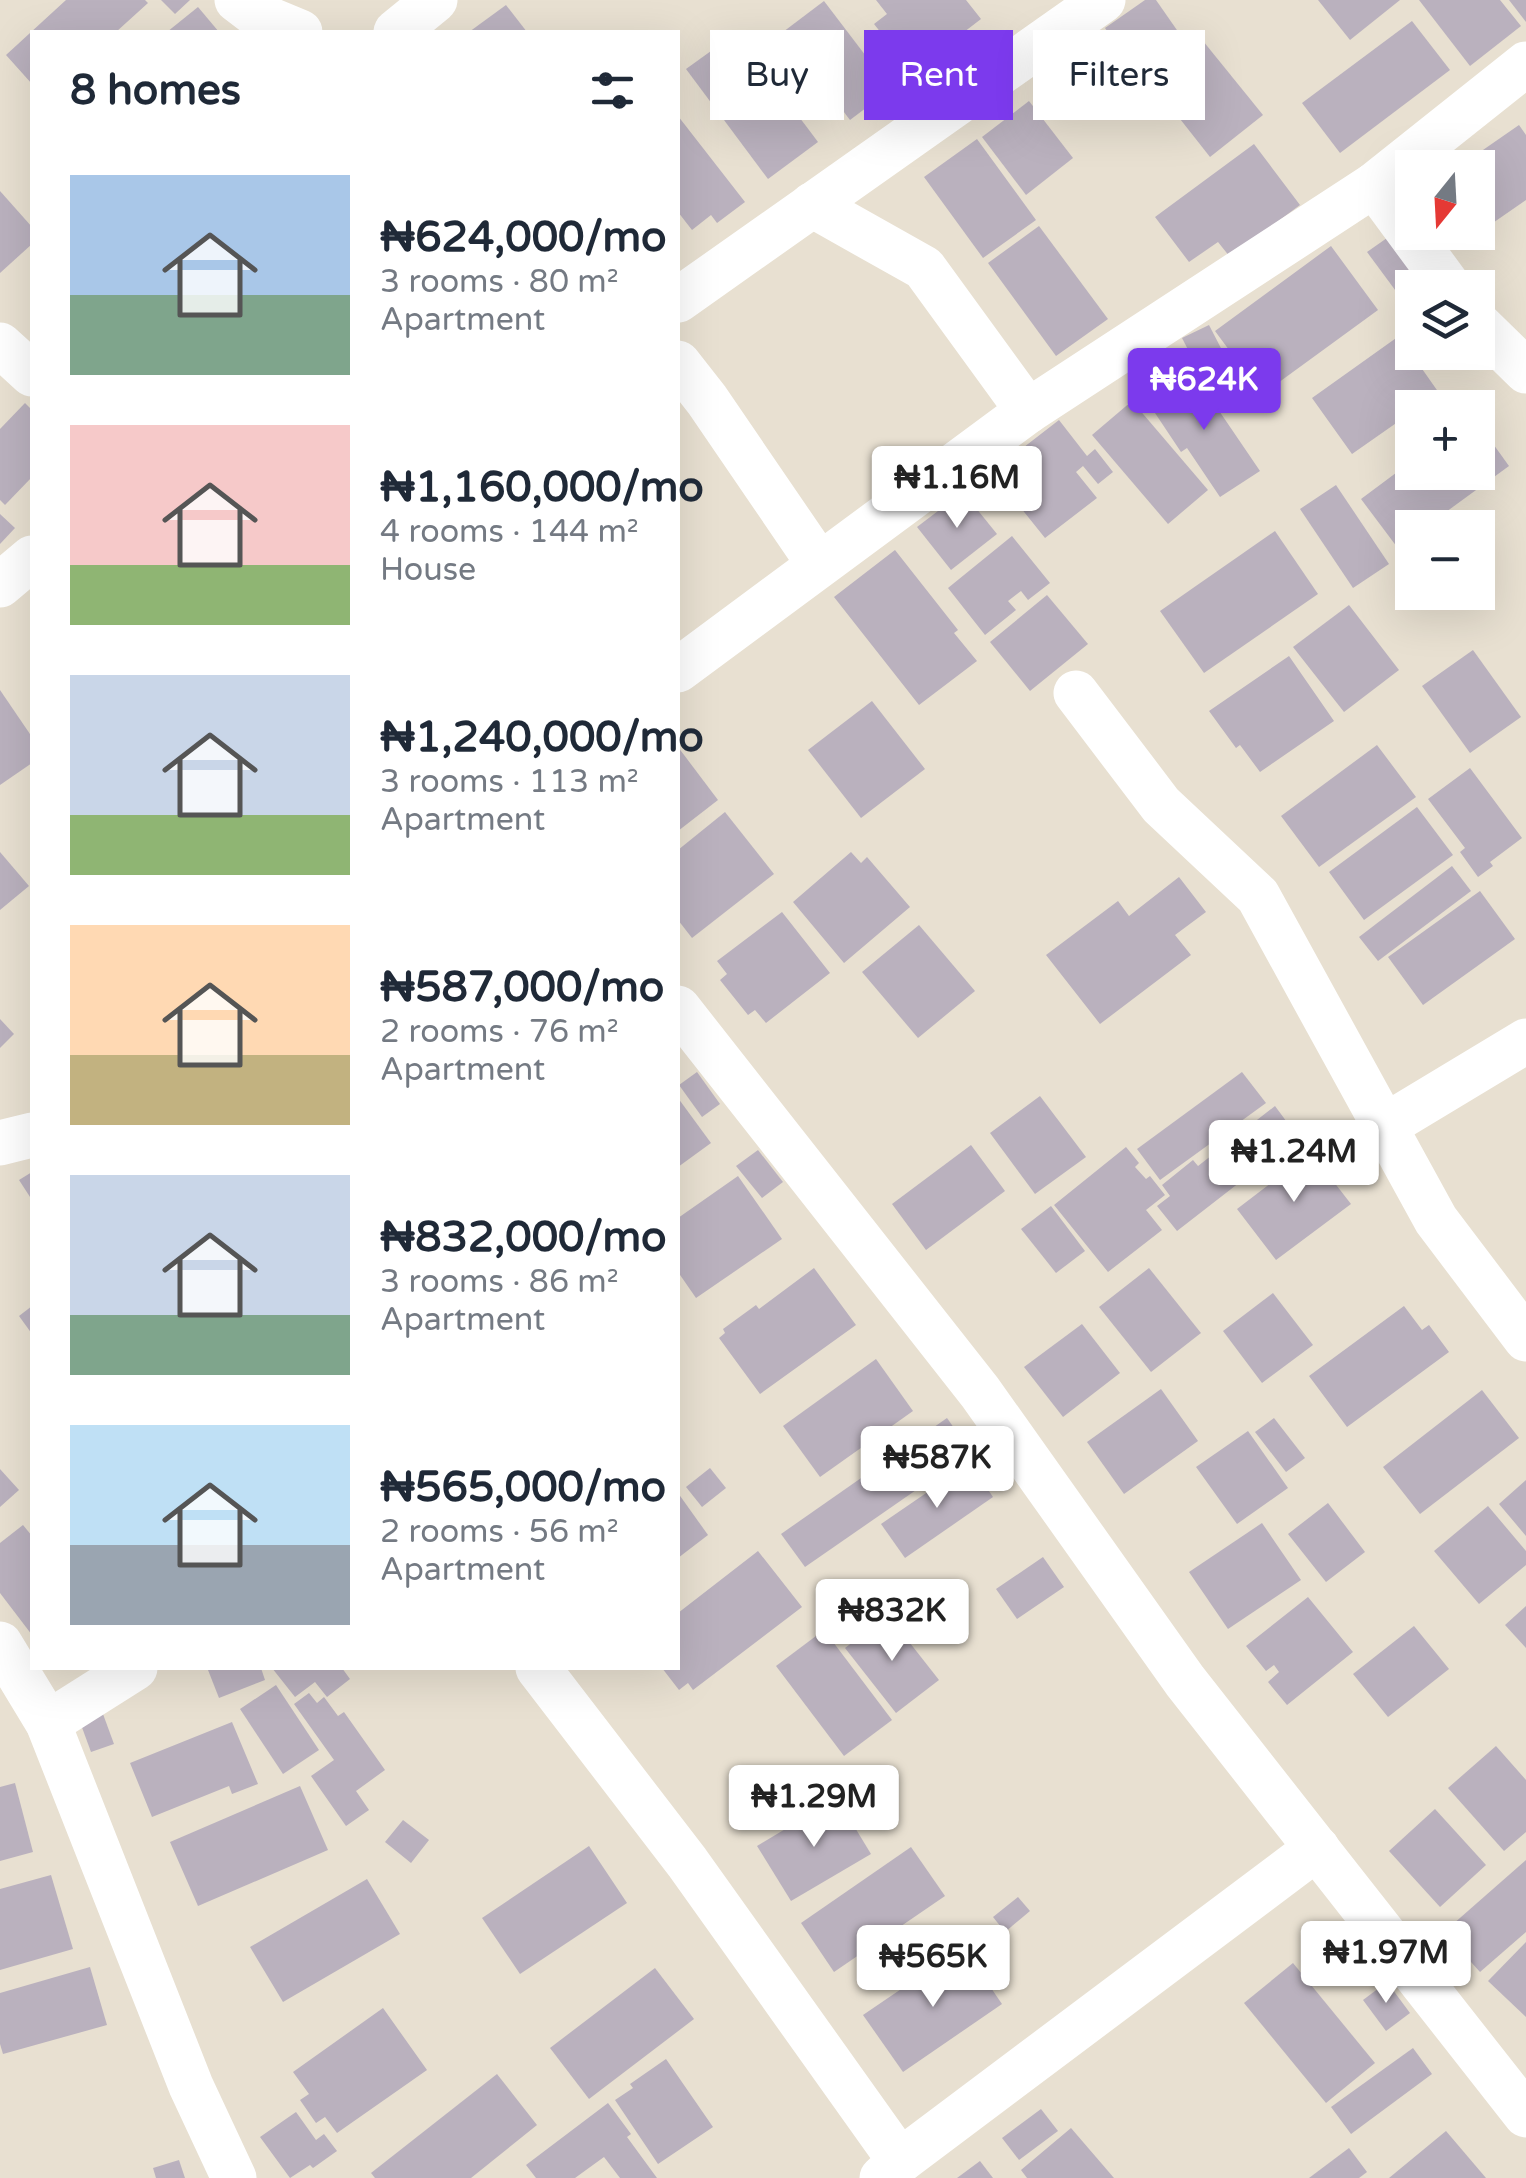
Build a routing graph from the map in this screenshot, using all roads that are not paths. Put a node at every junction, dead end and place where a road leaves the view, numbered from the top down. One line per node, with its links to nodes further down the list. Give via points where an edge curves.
1 (238, 0): 4 (street)
2 (434, 0): 5 (street)
3 (1102, 0): 8 (street)
4 (295, 30)
5 (398, 30)
6 (1526, 64): 7 (street)
7 (1374, 186): 9 (street); 16 (street)
8 (812, 206): 10 (street); 16 (street, via 924,268)
9 (1437, 270)
10 (680, 299)
11 (1495, 341): 14 (street)
12 (0, 344): 15 (street)
13 (680, 366): 18 (street)
14 (1526, 371)
15 (30, 372)
16 (1028, 410): 18 (street)
17 (30, 560): 19 (street)
18 (819, 564): 20 (street)
19 (0, 585)
20 (680, 668)
21 (1076, 694): 24 (street, via 1161,805 1258,896)
22 (680, 1011): 32 (street, via 980,1392 1185,1682)
23 (1526, 1041): 24 (street)
24 (1386, 1126): 27 (street, via 1436,1220)
25 (30, 1135): 26 (street)
26 (0, 1143)
27 (1526, 1340)
28 (0, 1644): 31 (street)
29 (133, 1670): 31 (street)
30 (540, 1670): 34 (street, via 688,1862)
31 (48, 1723): 35 (street, via 190,2086)
32 (1317, 1848): 33 (street); 34 (street)
33 (1526, 2114)
34 (891, 2170)
35 (234, 2178)

